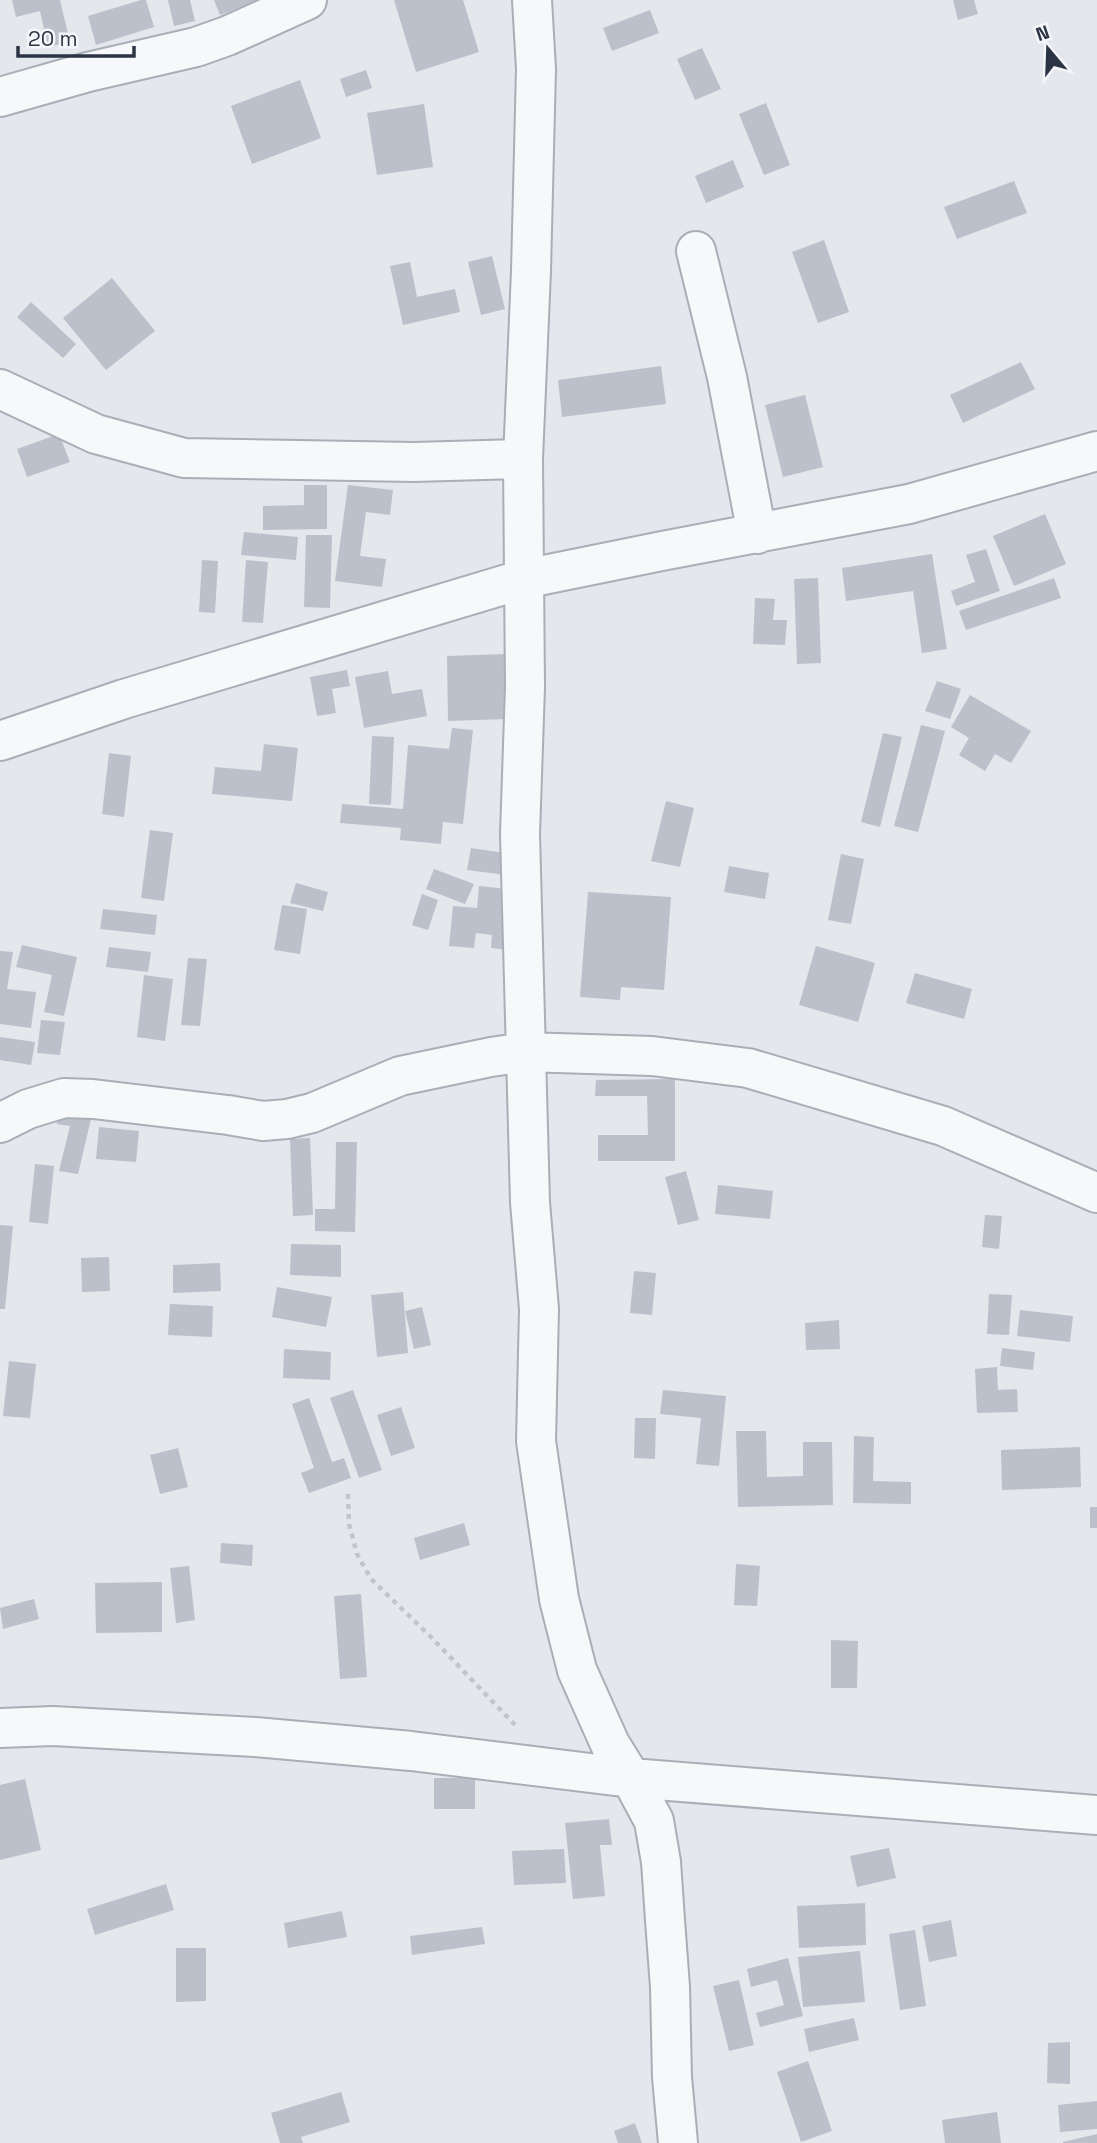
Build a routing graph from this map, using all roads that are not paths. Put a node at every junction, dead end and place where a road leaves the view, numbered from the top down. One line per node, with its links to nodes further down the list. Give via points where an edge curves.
1 (307, 0): 3 (street, via 196,47)
2 (532, 0): 7 (street, via 536,69)
3 (0, 97)
4 (696, 251): 8 (street, via 727,377)
5 (0, 388): 7 (street, via 96,434 184,457)
6 (1097, 451): 8 (street, via 909,504)
7 (523, 459): 9 (street)
8 (757, 534): 9 (street)
9 (524, 579): 10 (street, via 124,699); 11 (street, via 520,834)
10 (0, 741)
11 (525, 1052): 12 (street, via 400,1076 287,1119 263,1121 64,1098); 13 (street, via 652,1056 748,1068 943,1126); 15 (street, via 539,1309 539,1468 559,1599 572,1651 591,1704)
12 (0, 1122)
13 (1097, 1193)
14 (0, 1728): 15 (street, via 53,1726 255,1737)
15 (631, 1778): 16 (street); 17 (street, via 654,1821 661,1861)
16 (1097, 1815)
17 (678, 2143)

